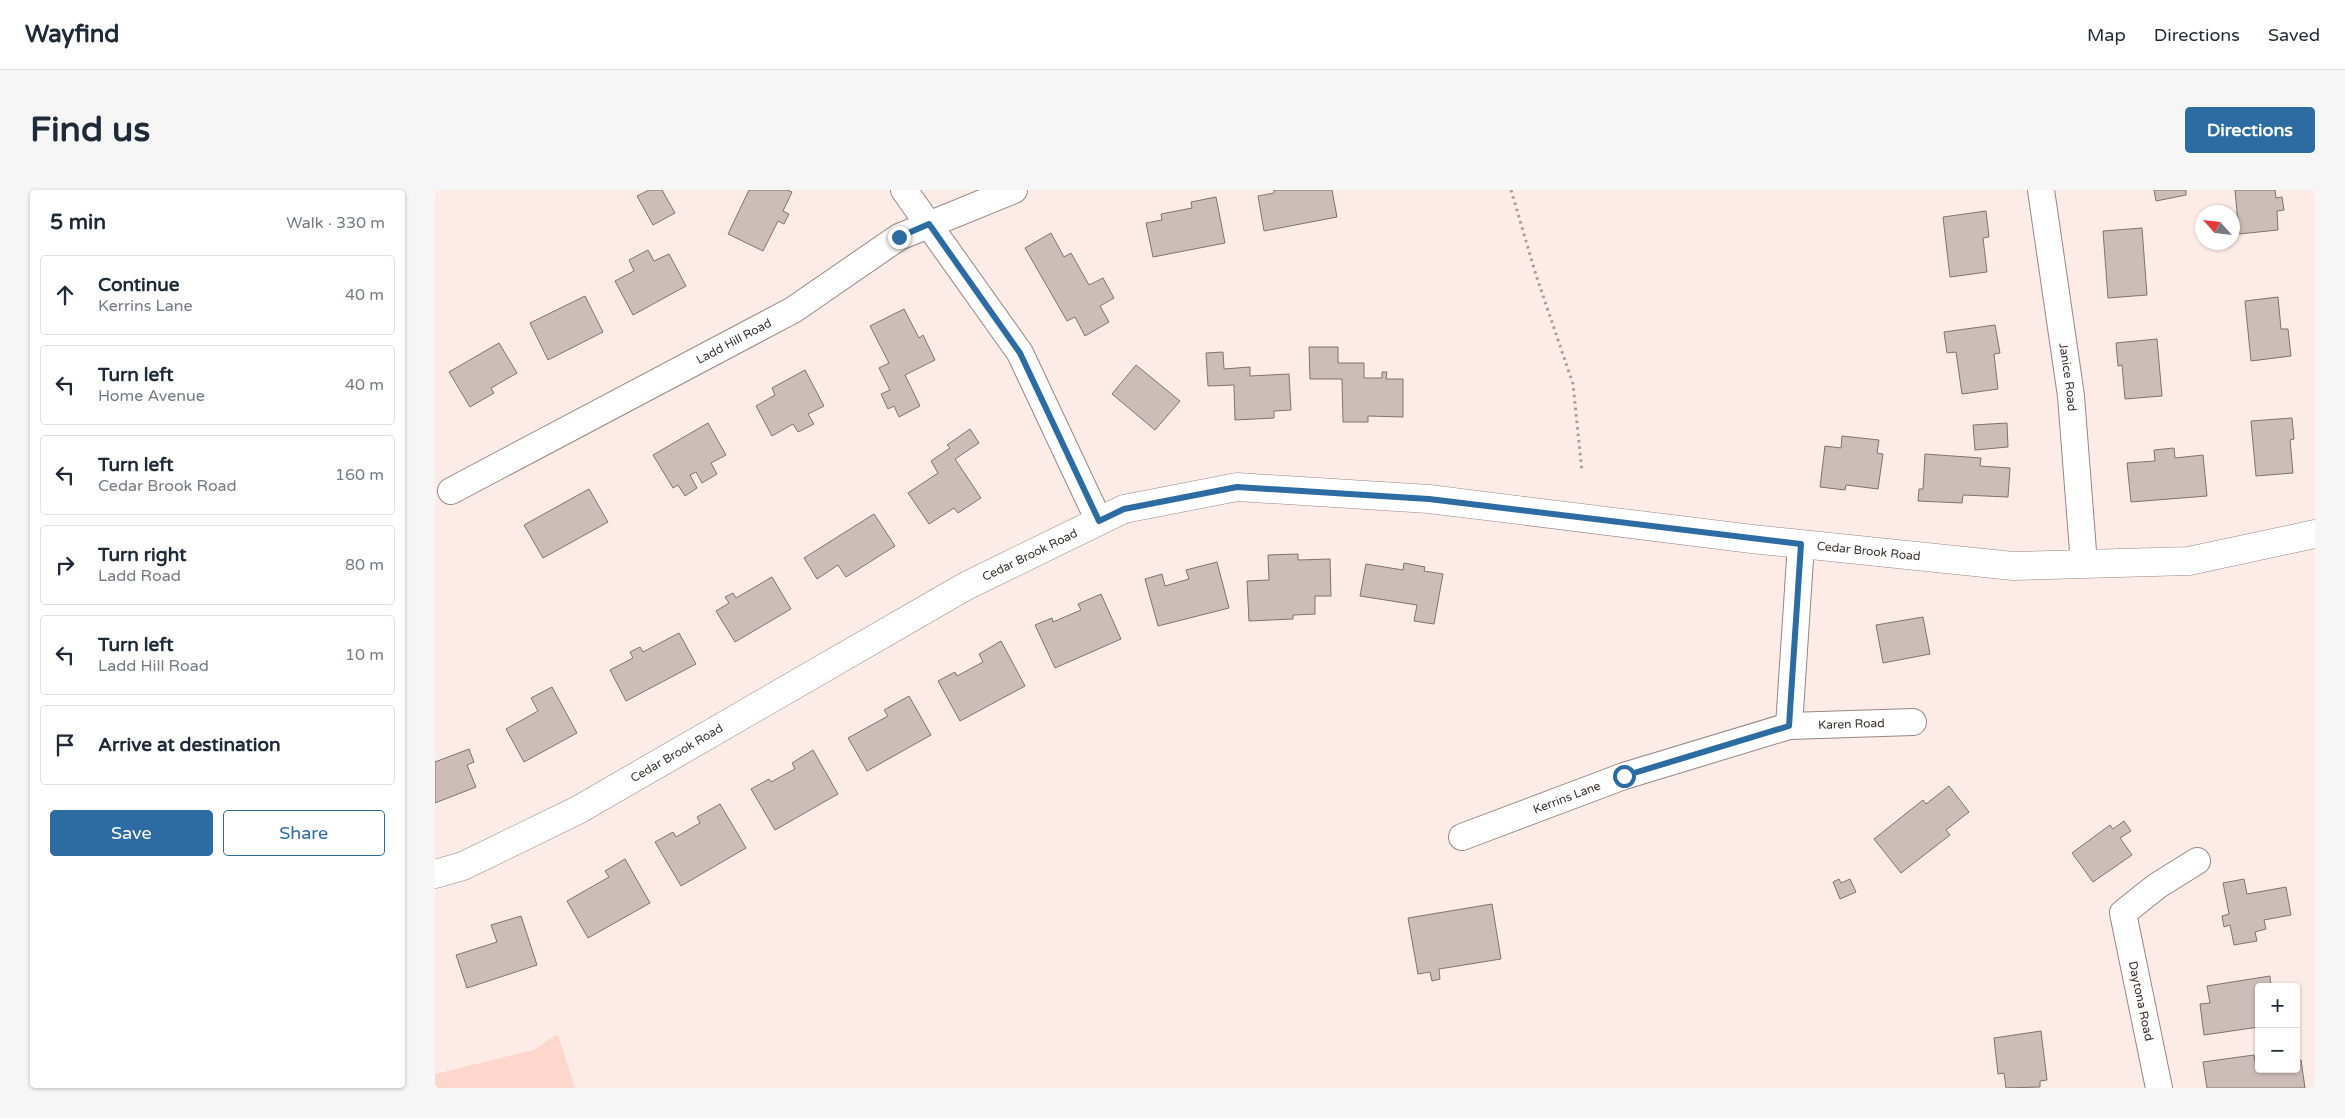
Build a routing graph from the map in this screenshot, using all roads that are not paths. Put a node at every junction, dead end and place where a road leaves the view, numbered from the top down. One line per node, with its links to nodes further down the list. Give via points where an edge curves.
1 (904, 190): 4 (street)
2 (1014, 190): 4 (street, Ladd Hill Road)
3 (2041, 190): 9 (street, Janice Road, via 2071,396)
4 (929, 224): 5 (street, Ladd Hill Road, via 899,237 793,310); 6 (street, via 1020,353)
5 (451, 491)
6 (1099, 521): 8 (street, Cedar Brook Road, via 1124,509 1237,487 1429,499); 14 (street, Cedar Brook Road, via 966,586 578,810 463,866)
7 (2315, 534): 9 (street, Cedar Brook Road, via 2189,561)
8 (1801, 544): 9 (street, Cedar Brook Road, via 2013,566); 11 (street)
9 (2084, 564)
10 (1913, 722): 11 (street, Karen Road)
11 (1789, 726): 12 (street, Kerrins Lane, via 1624,776)
12 (1462, 837)
13 (2197, 861): 15 (street, Daytona Road, via 2157,886 2123,914)
14 (435, 874)
15 (2159, 1088)

